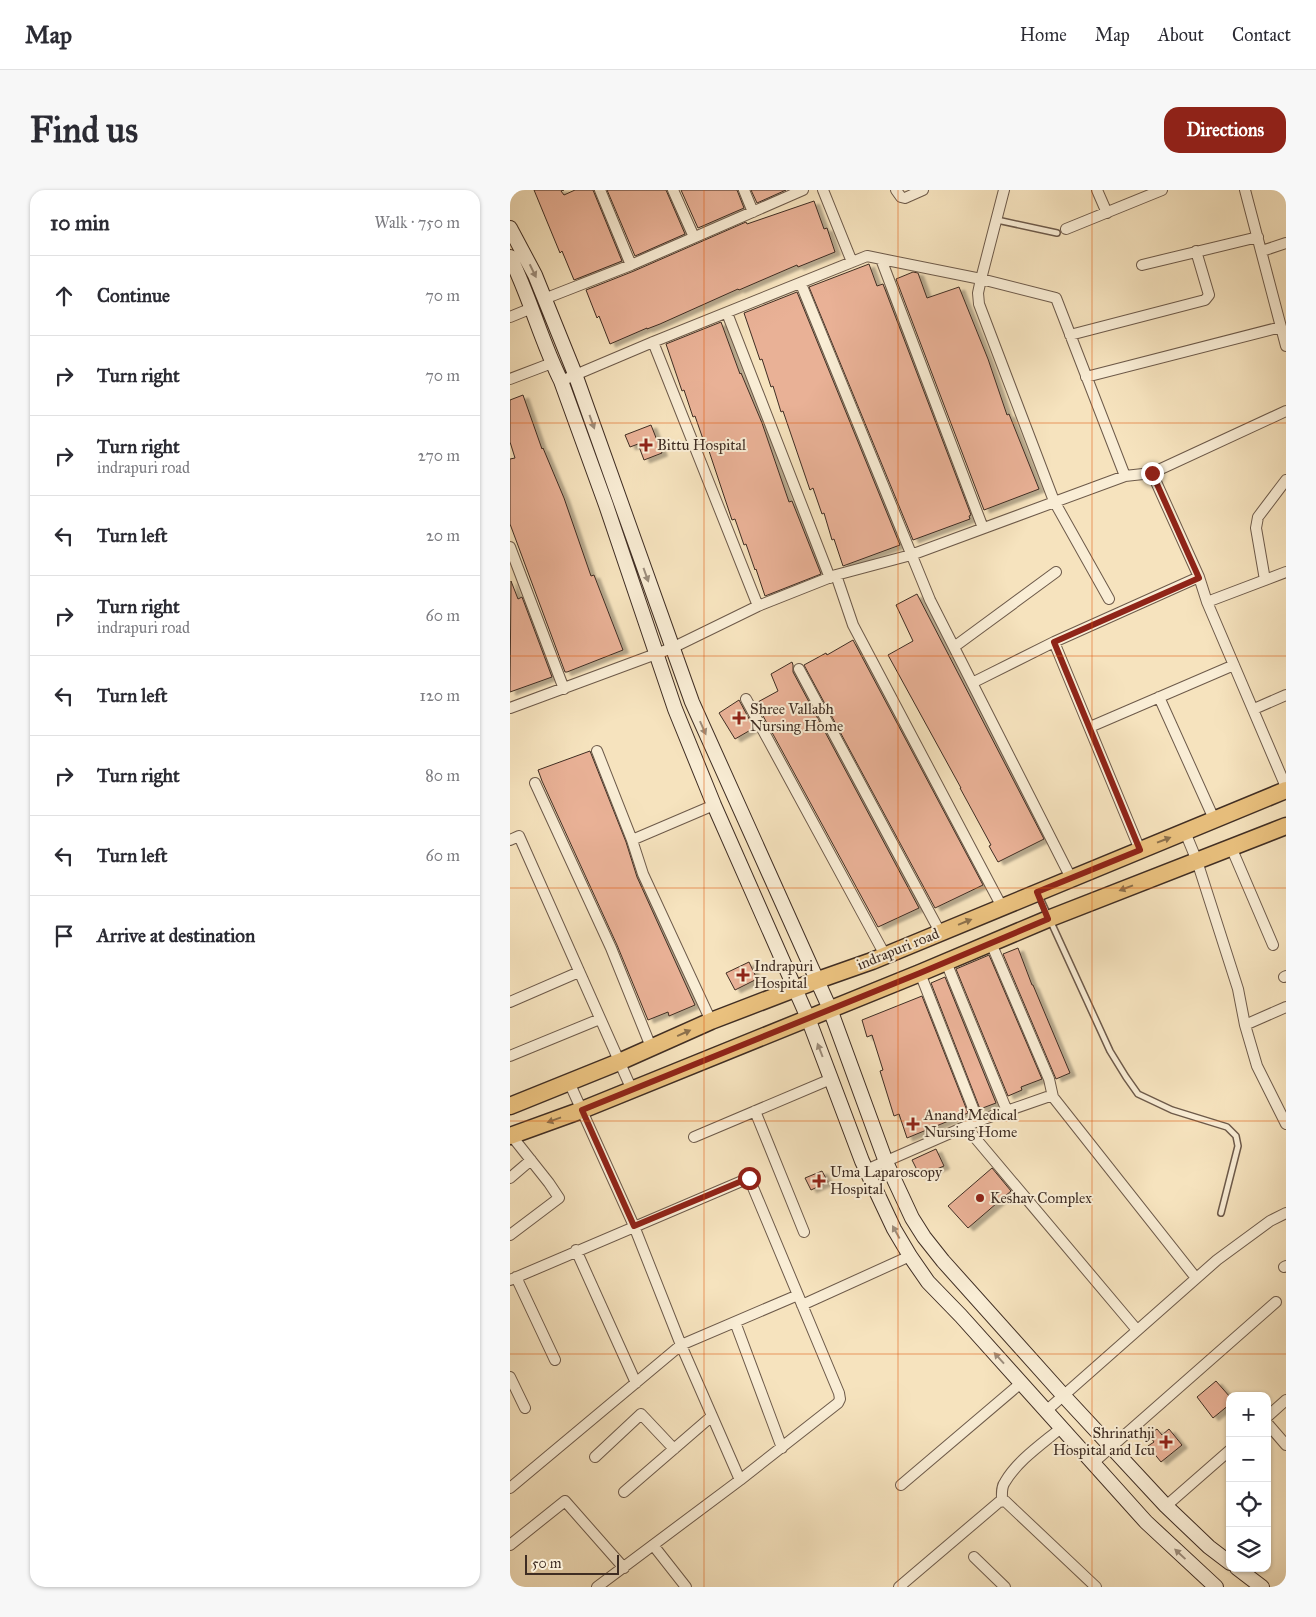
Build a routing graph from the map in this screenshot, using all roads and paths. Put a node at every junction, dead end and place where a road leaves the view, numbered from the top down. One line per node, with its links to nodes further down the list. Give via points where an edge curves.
1 (600, 190): 25 (street)
2 (673, 190): 17 (street)
3 (744, 190): 12 (street)
4 (803, 190): 12 (street)
5 (823, 190): 24 (street)
6 (896, 190): 7 (street, via 901,198 905,198)
7 (923, 190)
8 (1004, 190): 14 (street)
9 (1096, 190): 13 (street)
10 (1162, 190): 13 (street)
11 (1245, 190): 18 (street)
12 (753, 212): 17 (street)
13 (1107, 213): 16 (street)
14 (996, 219): 16 (lane); 27 (street)
15 (510, 228): 30 (street, one-way to 30)
16 (1062, 231)
17 (694, 237): 25 (street)
18 (1258, 237): 20 (street); 21 (street)
19 (1286, 243): 21 (street)
20 (1196, 251): 26 (street); 35 (street, via 1209,295 1204,300)
21 (1262, 251): 34 (street)
22 (510, 257): 28 (street)
23 (881, 259): 24 (street, via 868,256); 27 (street); 48 (street)
24 (852, 262): 29 (street)
25 (631, 265): 30 (street)
26 (1142, 265)
27 (981, 279): 35 (street, via 1056,298); 47 (street, via 980,304)
28 (516, 282): 31 (street)
29 (801, 284): 32 (street); 50 (street)
30 (544, 298): 39 (street)
31 (532, 308): 33 (street); 38 (street)
32 (728, 313): 36 (street); 53 (street)
33 (510, 317)
34 (1281, 327): 37 (street); 40 (street)
35 (1070, 335): 40 (street)
36 (653, 342): 39 (street); 58 (street)
37 (1286, 346)
38 (552, 363): 41 (street); 42 (street)
39 (575, 374): 42 (street); 61 (street, one-way to 61)
40 (1086, 377): 45 (street)
41 (510, 379)
42 (561, 381): 62 (street)
43 (1286, 411): 44 (street)
44 (1152, 473): 45 (street); 54 (street)
45 (1125, 476): 47 (street)
46 (1286, 480): 55 (street, via 1258,517 1256,528)
47 (1054, 501): 48 (street); 56 (street)
48 (983, 528): 50 (street)
49 (510, 547): 66 (street)
50 (911, 555): 53 (street); 60 (street)
51 (1056, 572): 60 (street)
52 (1286, 572): 55 (street)
53 (833, 576): 58 (street); 87 (street, via 854,625)
54 (1199, 578): 57 (street); 59 (street)
55 (1265, 580): 57 (street)
56 (1109, 599)
57 (1207, 602): 63 (street)
58 (758, 606): 61 (street)
59 (1054, 642): 65 (street); 72 (street)
60 (954, 647): 65 (street)
61 (672, 648): 62 (street); 96 (street, one-way to 96, via 695,711)
62 (657, 653): 66 (street); 76 (street, via 675,709)
63 (1234, 665): 68 (street); 71 (street)
64 (799, 669): 89 (street)
65 (972, 683): 85 (street)
66 (564, 689): 70 (street)
67 (1286, 695): 71 (street)
68 (1159, 697): 72 (street); 77 (street)
69 (746, 699): 92 (street)
70 (510, 708)
71 (1254, 709): 75 (street)
72 (1090, 727): 83 (street)
73 (597, 751): 81 (street)
74 (534, 783): 105 (street, via 611,948)
75 (1286, 788): 77 (main road, indrapuri road)
76 (714, 805): 81 (street); 97 (street)
77 (1214, 819): 79 (main road, indrapuri road)
78 (1286, 828): 82 (main road, indrapuri road)
79 (1185, 832): 83 (main road, indrapuri road, one-way to 79); 84 (street)
80 (510, 840): 94 (street, via 519,836)
81 (632, 840): 103 (street, via 643,874)
82 (1231, 847): 84 (main road, indrapuri road); 91 (street)
83 (1140, 850): 85 (main road, indrapuri road)
84 (1197, 861): 88 (main road, indrapuri road, one-way to 88); 104 (street, via 1238,989)
85 (1071, 878): 86 (main road, indrapuri road)
86 (1037, 892): 87 (main road, indrapuri road); 88 (lane)
87 (1002, 907): 89 (main road, indrapuri road, one-way to 87)
88 (1048, 919): 90 (main road, indrapuri road); 125 (lane, via 1110,1050 1138,1094 1172,1110 1227,1127 1236,1136 1238,1146)
89 (940, 932): 92 (main road, indrapuri road)
90 (991, 943): 93 (main road, indrapuri road); 111 (street, via 1049,1079)
91 (1273, 945)
92 (884, 955): 96 (main road, indrapuri road)
93 (946, 962): 95 (main road, indrapuri road); 115 (street)
94 (579, 972): 98 (street); 102 (street)
95 (920, 973): 100 (main road, indrapuri road); 116 (street)
96 (818, 980): 97 (main road, indrapuri road); 100 (street)
97 (795, 988): 101 (street); 103 (main road, indrapuri road)
98 (510, 1002)
99 (1286, 1007): 104 (street)
100 (830, 1008): 101 (main road, indrapuri road); 122 (street)
101 (808, 1018): 108 (street, one-way to 101); 110 (main road, indrapuri road)
102 (600, 1019): 106 (street); 107 (street)
103 (710, 1021): 105 (main road, indrapuri road, one-way to 103)
104 (1246, 1025): 117 (street, via 1257,1066)
105 (652, 1048): 107 (main road, indrapuri road)
106 (510, 1056)
107 (619, 1062): 109 (main road, indrapuri road); 110 (street)
108 (831, 1078): 114 (street); 123 (street)
109 (569, 1082): 112 (main road, indrapuri road); 113 (street)
110 (632, 1090): 113 (main road, indrapuri road)
111 (1052, 1097): 115 (street); 133 (street)
112 (510, 1106)
113 (582, 1110): 119 (main road, indrapuri road, one-way to 119); 127 (street)
114 (755, 1111): 120 (street); 128 (street)
115 (1007, 1111): 116 (street)
116 (978, 1121): 118 (street)
117 (1286, 1124)
118 (966, 1126): 122 (street); 139 (street)
119 (511, 1136): 121 (street)
120 (694, 1137)
121 (531, 1160): 124 (street); 129 (street, via 559,1198)
122 (886, 1162): 123 (street); 135 (street, via 924,1237)
123 (866, 1170): 131 (street, one-way to 123)
124 (510, 1178)
125 (1221, 1213)
126 (1286, 1213): 133 (street, via 1270,1221)
127 (634, 1226): 130 (street); 134 (street, via 749,1178); 140 (street)
128 (804, 1232)
129 (510, 1235)
130 (576, 1250): 132 (street); 143 (street)
131 (910, 1256): 134 (street); 137 (street, via 928,1282)
132 (513, 1278): 141 (street)
133 (1196, 1278): 139 (street)
134 (800, 1300): 138 (street); 155 (street, via 840,1399 838,1404)
135 (977, 1300): 137 (street); 145 (street)
136 (1276, 1302): 154 (street)
137 (961, 1316): 144 (street, one-way to 137)
138 (735, 1322): 140 (street); 155 (street)
139 (1137, 1330): 145 (street)
140 (681, 1345): 143 (street); 150 (street)
141 (555, 1360)
142 (510, 1377): 147 (street)
143 (636, 1383): 162 (street)
144 (1021, 1383): 148 (street); 161 (street)
145 (1063, 1395): 148 (street); 154 (street)
146 (1286, 1400): 149 (street)
147 (525, 1408)
148 (1046, 1411): 151 (street)
149 (1271, 1413)
150 (712, 1416): 156 (street); 160 (street)
151 (1062, 1428): 159 (street); 164 (street, via 1004,1482)
152 (1271, 1428): 153 (street)
153 (1286, 1445)
154 (1112, 1446): 159 (street); 165 (street)
155 (782, 1448): 160 (street)
156 (674, 1449): 158 (street, via 641,1414); 163 (street)
157 (1226, 1454): 165 (street)
158 (595, 1457)
159 (1093, 1463): 177 (street, one-way to 159, via 1146,1522)
160 (740, 1480): 167 (street)
161 (901, 1485)
162 (510, 1488)
163 (624, 1492)
164 (1002, 1500): 174 (street); 176 (street)
165 (1166, 1506): 169 (street)
166 (510, 1545): 170 (street, via 565,1501)
167 (653, 1545): 170 (street); 173 (street)
168 (974, 1557): 175 (street)
169 (1226, 1560)
170 (624, 1568): 172 (street)
171 (1242, 1572): 178 (street)
172 (598, 1587)
173 (686, 1587)
174 (899, 1587)
175 (1005, 1587)
176 (1096, 1587)
177 (1216, 1587)
178 (1262, 1587)

